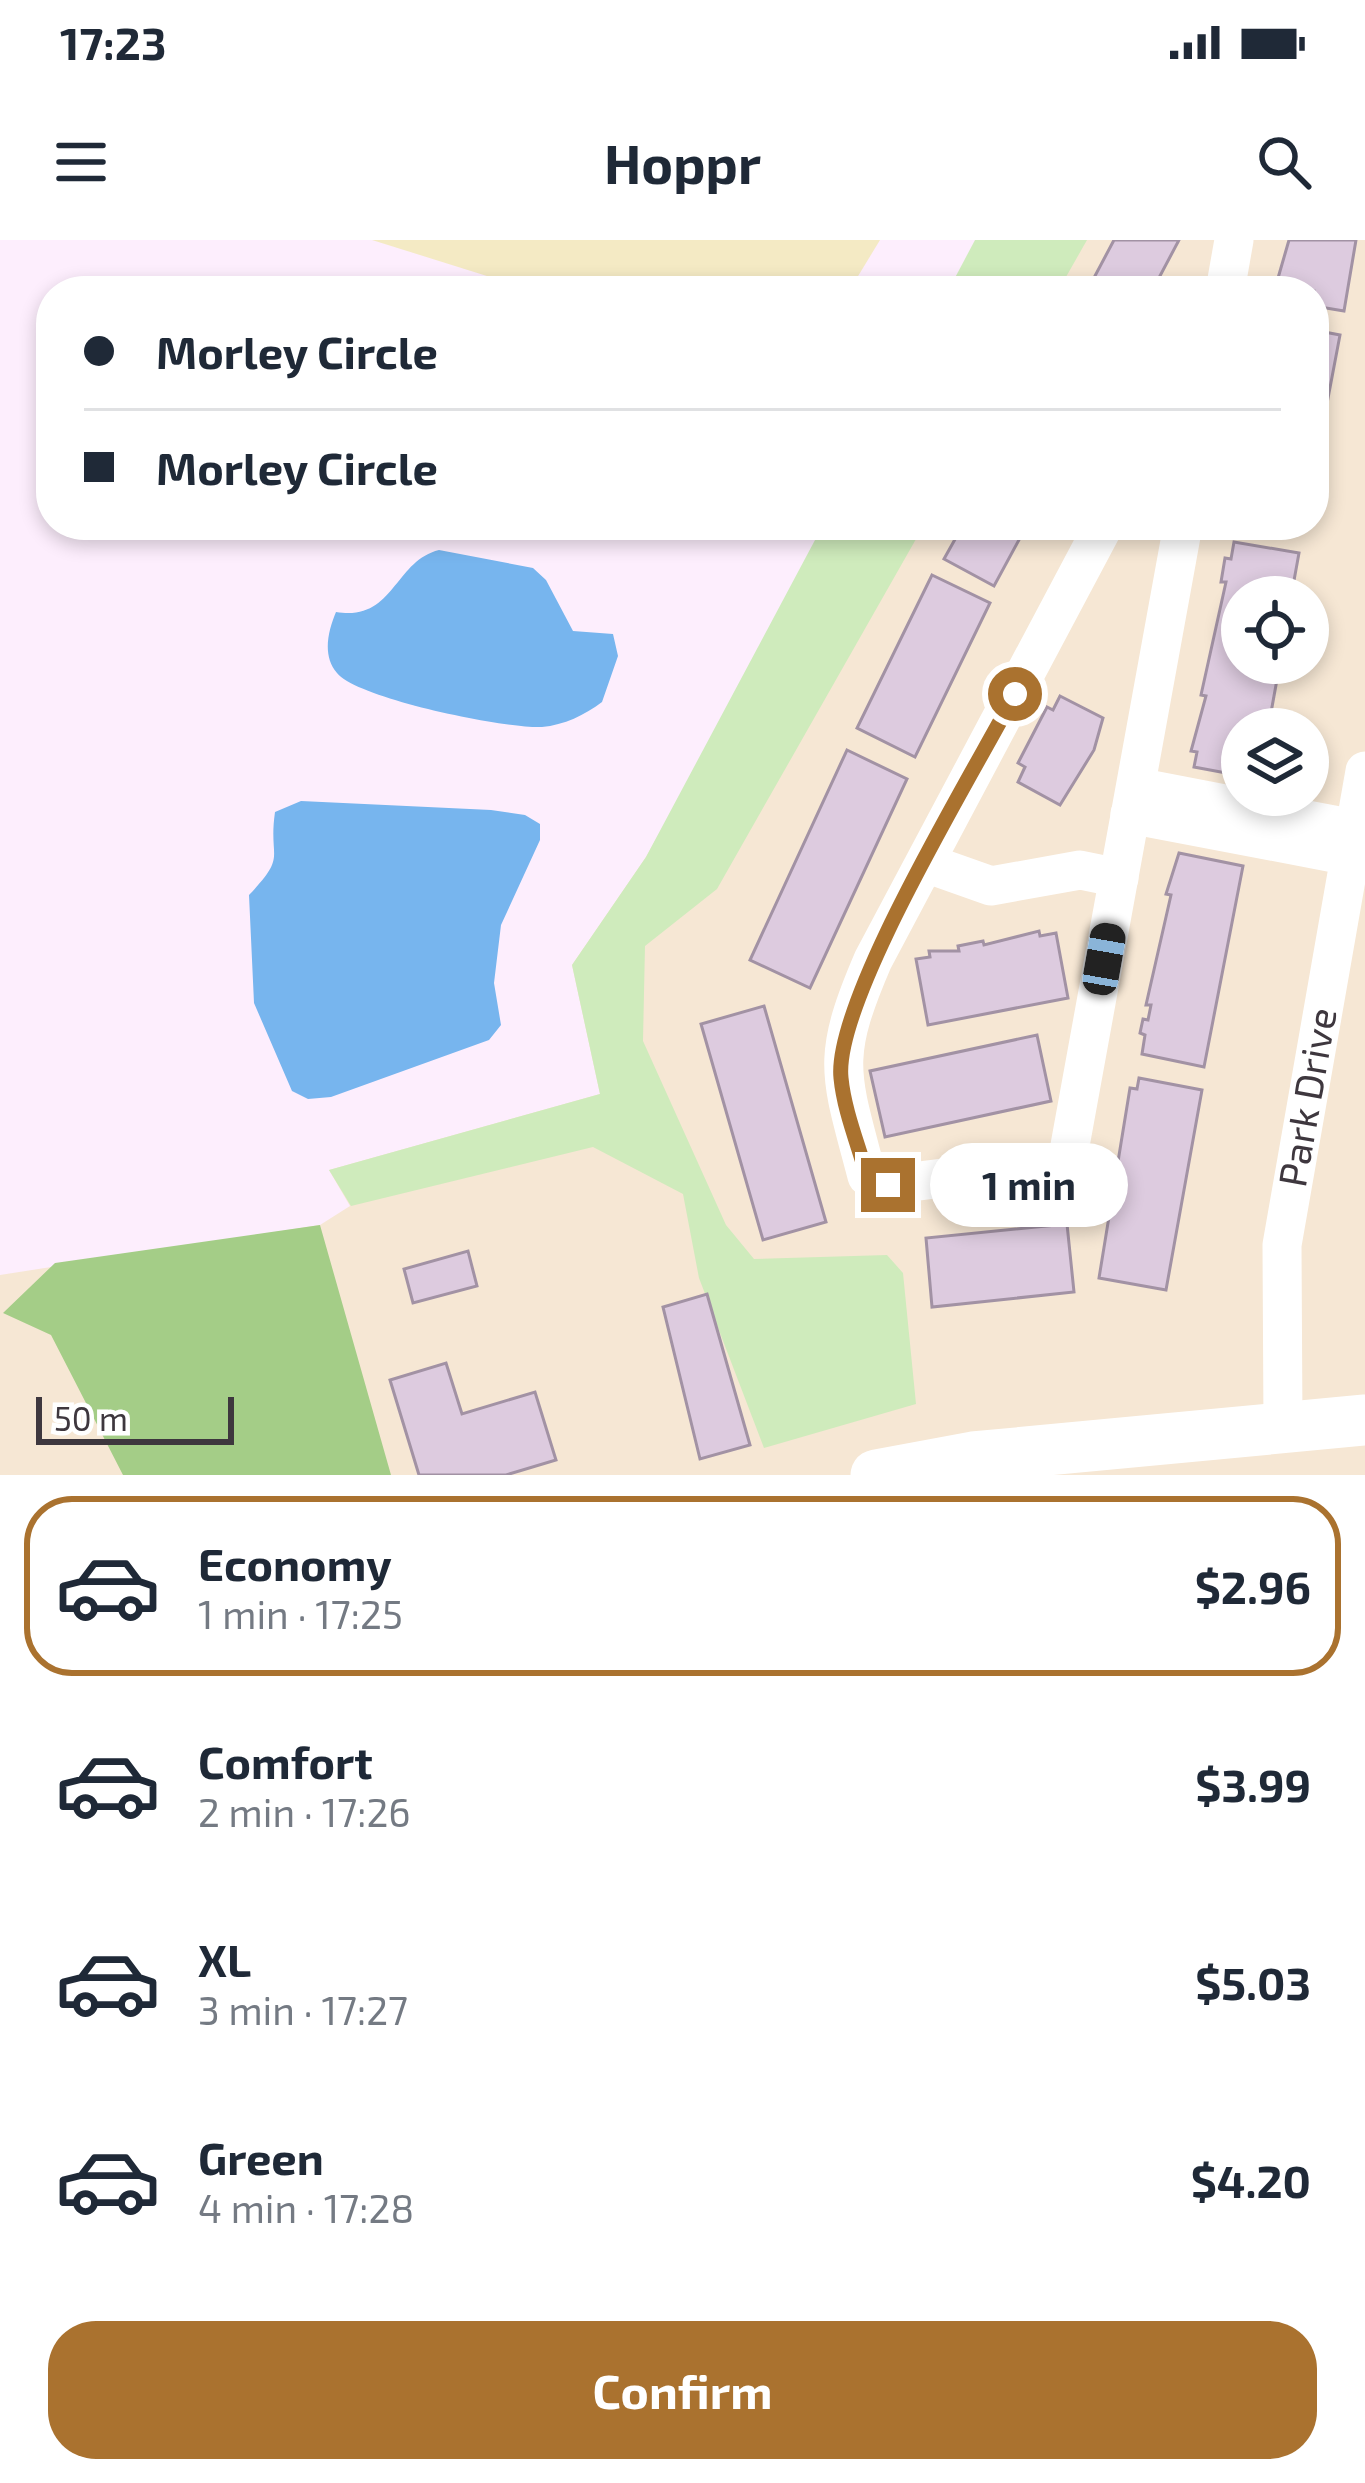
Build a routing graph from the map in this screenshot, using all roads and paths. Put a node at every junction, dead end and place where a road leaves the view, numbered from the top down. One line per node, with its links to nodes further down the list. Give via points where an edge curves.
1 (1234, 240): 2 (street)
2 (1228, 276)
3 (1096, 540): 8 (street)
4 (1180, 540): 6 (street)
5 (1365, 771): 7 (street, Park Drive)
6 (1133, 801): 7 (street); 9 (street)
7 (1352, 843): 11 (street, Park Drive, via 1282,1245)
8 (926, 862): 9 (street, via 991,886 1080,870); 9 (street, via 845,1026 840,1077 861,1156 867,1176 888,1185 1067,1162)
9 (1119, 878)
10 (1365, 1420): 11 (main road)
11 (1283, 1426): 12 (main road, via 973,1457)
12 (876, 1475)

